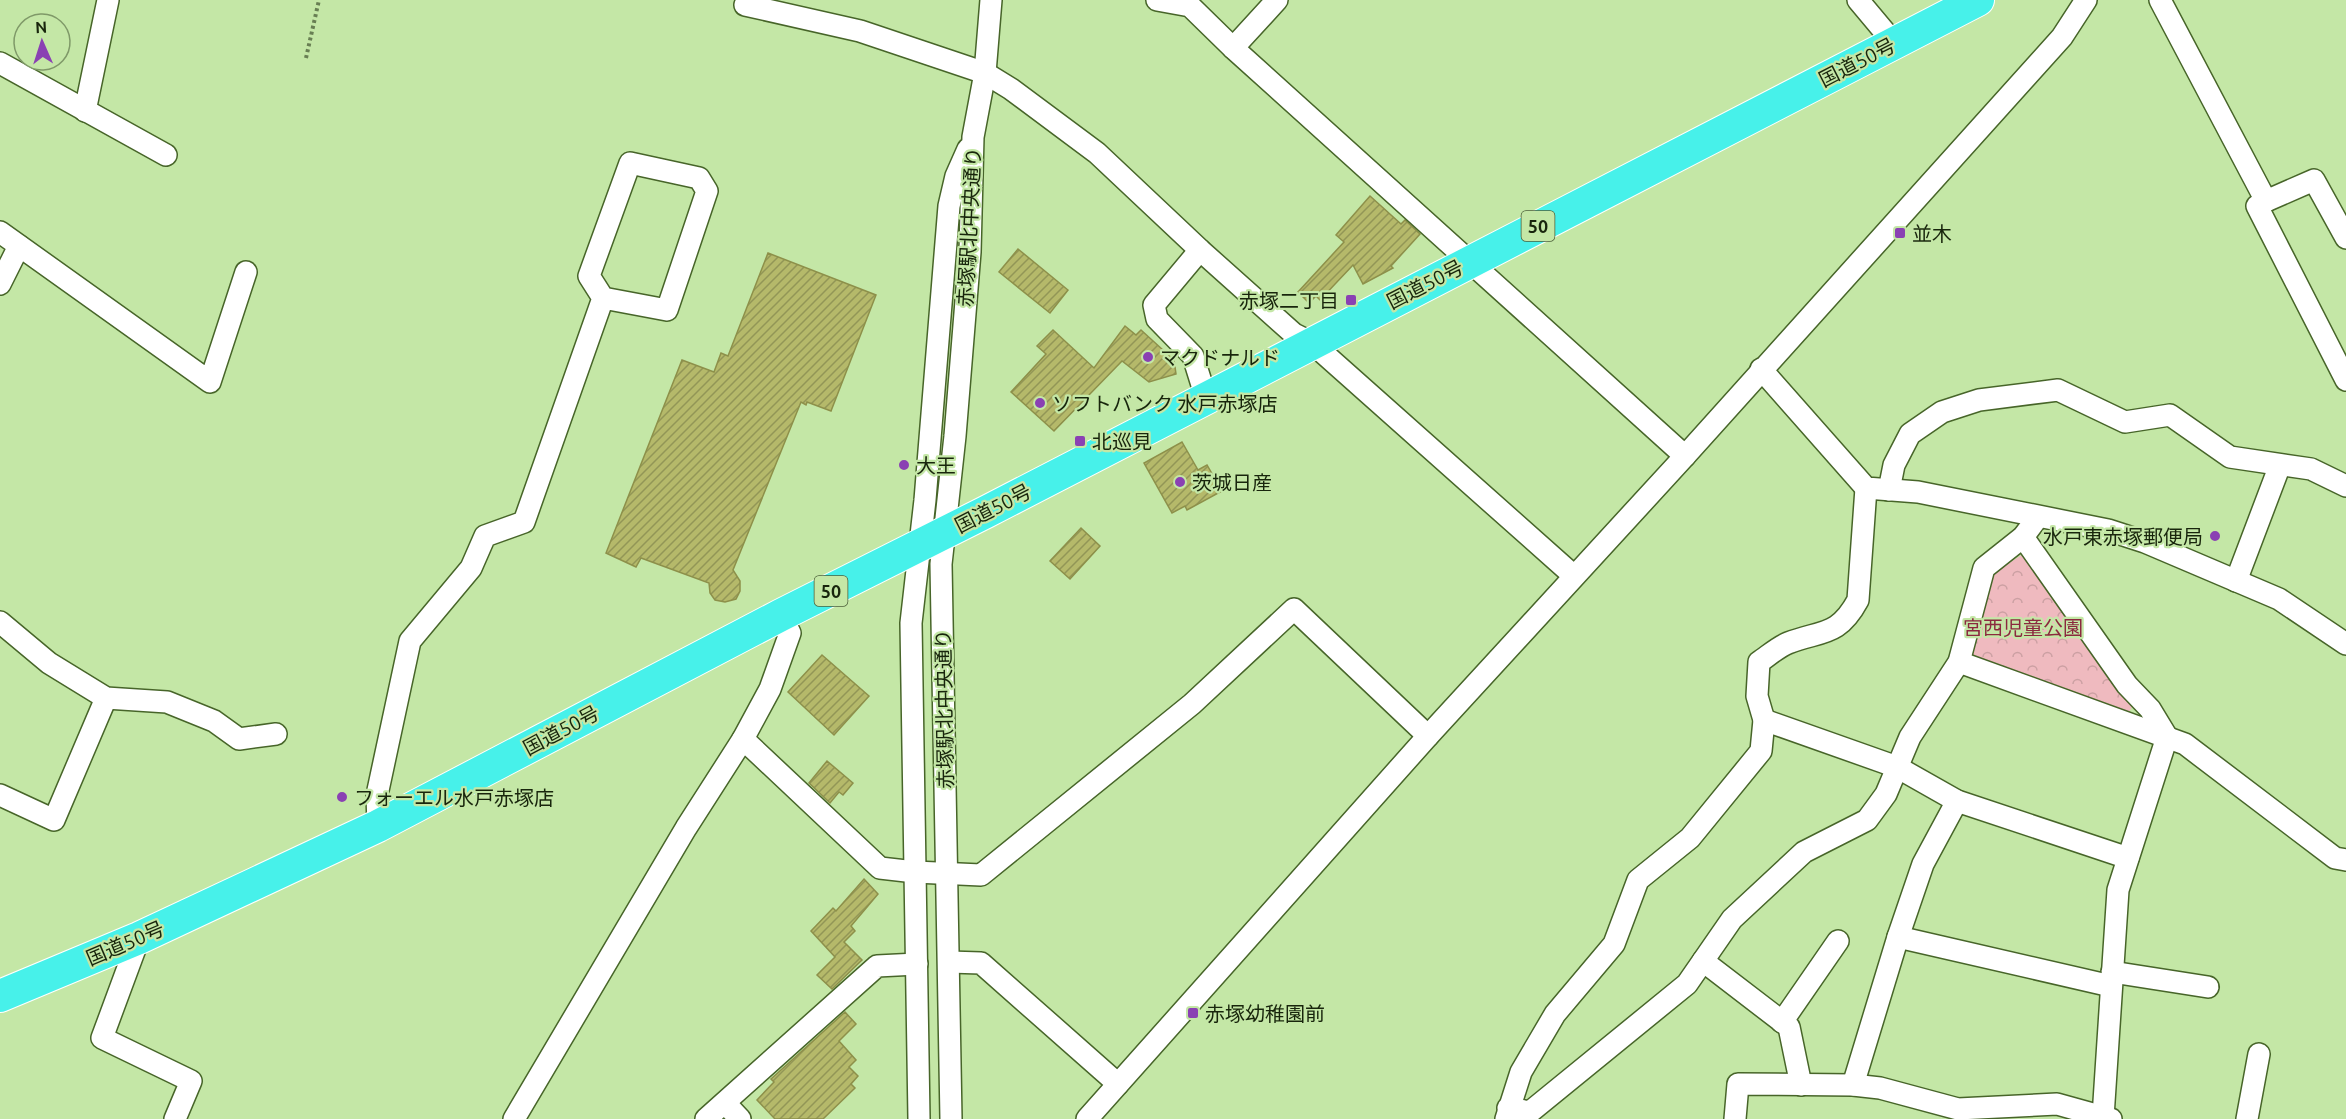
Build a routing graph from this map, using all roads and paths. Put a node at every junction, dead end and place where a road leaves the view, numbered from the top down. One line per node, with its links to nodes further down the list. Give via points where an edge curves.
1 (108, 0): 16 (street)
2 (319, 0): 13 (path)
3 (991, 0): 15 (street, 赤塚駅北中央通り)
4 (1157, 0): 12 (street, via 1190,6)
5 (1276, 0): 12 (street)
6 (1858, 0): 11 (street)
7 (1978, 0): 11 (highway, 国道50号 / 50)
8 (2160, 0): 18 (street)
9 (2083, 2): 28 (street, via 2062,37)
10 (745, 5): 15 (street, via 860,31)
11 (1894, 43): 23 (highway, 国道50号 / 50)
12 (1233, 48): 23 (street)
13 (306, 58)
14 (0, 63): 16 (street)
15 (985, 73): 22 (street, via 1097,153); 38 (street, 赤塚駅北中央通り, via 973,137 956,176 949,206 930,453)
16 (85, 111): 17 (street)
17 (166, 155)
18 (2266, 201): 20 (street, via 2314,180); 29 (street, via 2257,206)
19 (0, 232): 21 (street)
20 (2346, 238)
21 (19, 246): 24 (street, via 210,382); 25 (street)
22 (1200, 250): 27 (street, via 1294,334); 30 (street, via 1154,305 1157,319 1193,356)
23 (1470, 261): 27 (highway, 国道50号 / 50); 31 (street)
24 (246, 272)
25 (0, 284)
26 (603, 298): 26 (street, via 590,276 630,163 699,177 707,191 667,310); 54 (street, via 524,522 485,536 471,568 410,641 377,795)
27 (1312, 343): 30 (highway, 国道50号 / 50); 39 (street)
28 (1761, 369): 31 (street); 34 (street)
29 (2346, 380)
30 (1206, 398): 38 (highway, 国道50号 / 50)
31 (1685, 456): 39 (street)
32 (2280, 465): 33 (street, via 2311,469); 35 (street, via 2230,457 2170,415 2125,422 2058,390 1979,400 1942,411 1910,434 1894,465); 40 (street)
33 (2346, 486)
34 (1866, 488): 35 (street); 46 (street, via 1858,600 1850,615 1834,630 1786,644 1759,662 1757,696)
35 (1889, 490): 36 (street, via 1918,492)
36 (2038, 517): 37 (street); 40 (street, via 2108,530)
37 (2023, 537): 44 (street, via 1984,568); 49 (street)
38 (932, 539): 41 (highway, 国道50号 / 50); 57 (street, 赤塚駅北中央通り, via 911,623); 58 (street, 赤塚駅北中央通り, via 941,595)
39 (1574, 576): 48 (street)
40 (2236, 581): 43 (street, via 2279,599)
41 (781, 615): 50 (street, via 790,633 770,689); 54 (highway, 国道50号 / 50)
42 (0, 622): 45 (street, via 49,663)
43 (2346, 644)
44 (1959, 662): 49 (street); 51 (street, via 1910,737)
45 (106, 698): 47 (street, via 167,702 214,721 239,739); 52 (street, via 54,820)
46 (1764, 720): 51 (street); 74 (street, via 1761,751 1690,838 1638,880 1614,944 1556,1014 1521,1072)
47 (276, 734)
48 (1428, 736): 58 (street, via 1294,609 1192,704 981,875); 70 (street)
49 (2167, 737): 55 (street); 56 (street, via 2185,744 2335,858)
50 (743, 739): 57 (street, via 880,868); 79 (street)
51 (1897, 767): 53 (street); 62 (street, via 1886,794 1867,820 1804,852 1732,919)
52 (0, 795)
53 (1958, 801): 55 (street); 59 (street, via 1923,864)
54 (378, 826): 60 (highway, 国道50号 / 50)
55 (2128, 858): 65 (street, via 2118,890)
56 (2346, 860)
57 (915, 873): 58 (street); 64 (street, 赤塚駅北中央通り)
58 (948, 874): 63 (street, 赤塚駅北中央通り)
59 (1898, 937): 65 (street); 72 (street)
60 (139, 938): 67 (highway, 国道50号 / 50); 78 (street, via 102,1038 191,1081)
61 (1838, 941): 68 (street)
62 (1703, 961): 68 (street); 74 (street, via 1687,984 1530,1112)
63 (948, 962): 70 (street, via 981,963); 83 (street, 赤塚駅北中央通り)
64 (916, 964): 73 (street, via 877,966); 82 (street, 赤塚駅北中央通り)
65 (2112, 979): 66 (street); 77 (street)
66 (2208, 987)
67 (0, 996)
68 (1782, 1022): 71 (street, via 1789,1027)
69 (2259, 1054): 86 (street)
70 (1118, 1084): 84 (street)
71 (1801, 1085): 72 (street); 85 (street, via 1738,1084)
72 (1853, 1085): 75 (street, via 1880,1088)
73 (725, 1103): 80 (street); 81 (street)
74 (1507, 1113)
75 (1958, 1114): 76 (street, via 2057,1104)
76 (2072, 1114): 77 (street)
77 (2107, 1118)
78 (175, 1119)
79 (514, 1119)
80 (706, 1119)
81 (740, 1119)
82 (919, 1119)
83 (951, 1119)
84 (1087, 1119)
85 (1735, 1119)
86 (2247, 1119)

